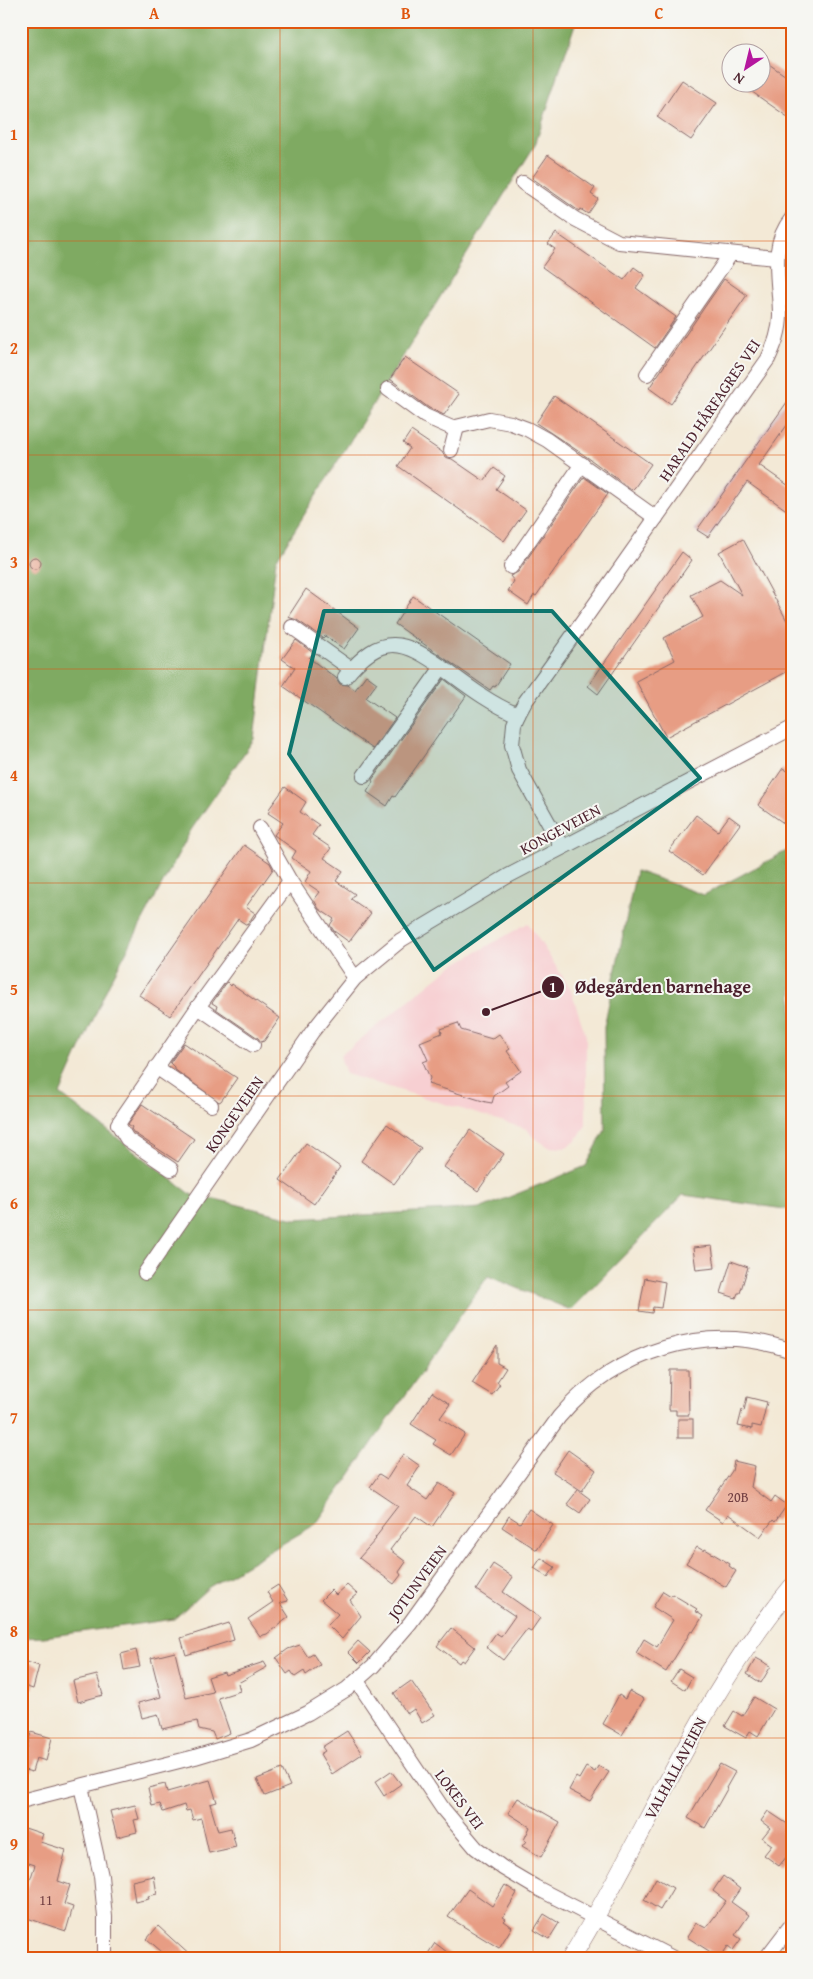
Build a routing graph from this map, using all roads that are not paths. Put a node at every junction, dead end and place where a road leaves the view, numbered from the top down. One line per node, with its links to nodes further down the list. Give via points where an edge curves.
1 (523, 183): 3 (street, via 575,219 618,242)
2 (792, 218): 4 (street, HARALD HÅRFAGRES VEI, via 778,244)
3 (730, 255): 4 (street); 5 (street)
4 (776, 258): 10 (street, HARALD HÅRFAGRES VEI, via 780,316 778,337 771,352)
5 (647, 374)
6 (388, 389): 7 (street, via 425,416)
7 (457, 427): 8 (street); 9 (street, via 489,419 511,423 541,435)
8 (451, 450)
9 (582, 464): 10 (street); 11 (street)
10 (656, 518): 14 (street, HARALD HÅRFAGRES VEI, via 524,702)
11 (510, 567)
12 (292, 627): 13 (street, via 348,673 368,653 398,645 420,652)
13 (442, 667): 14 (street, via 495,705); 16 (street)
14 (518, 715): 18 (street, HARALD HÅRFAGRES VEI, via 512,745 519,770)
15 (792, 728): 18 (street, KONGEVEIEN)
16 (364, 776)
17 (260, 828): 19 (street)
18 (562, 847): 20 (street, KONGEVEIEN, via 400,940)
19 (290, 880): 20 (street); 21 (street)
20 (355, 978): 26 (street, KONGEVEIEN, via 312,1032)
21 (198, 1007): 22 (street); 23 (street)
22 (253, 1045)
23 (156, 1067): 24 (street, KONGEVEIEN); 25 (street, via 118,1124 128,1138)
24 (211, 1105)
25 (171, 1169)
26 (145, 1273)
27 (792, 1350): 29 (street, JOTUNVEIEN, via 755,1341 695,1341 639,1357 594,1382 555,1421 410,1623)
28 (792, 1587): 32 (street, VALHALLAVEIEN, via 711,1702)
29 (357, 1681): 30 (street, JOTUNVEIEN, via 308,1713 265,1734 195,1757); 32 (street, LOKES VEI, via 443,1810 471,1843 517,1877)
30 (81, 1786): 31 (street, JOTUNVEIEN); 34 (street, via 101,1876)
31 (21, 1801)
32 (594, 1918): 35 (street, VALHALLAVEIEN); 36 (street, LOKES VEI)
33 (792, 1924): 37 (street)
34 (104, 1958)
35 (571, 1958)
36 (673, 1958)
37 (766, 1958)

